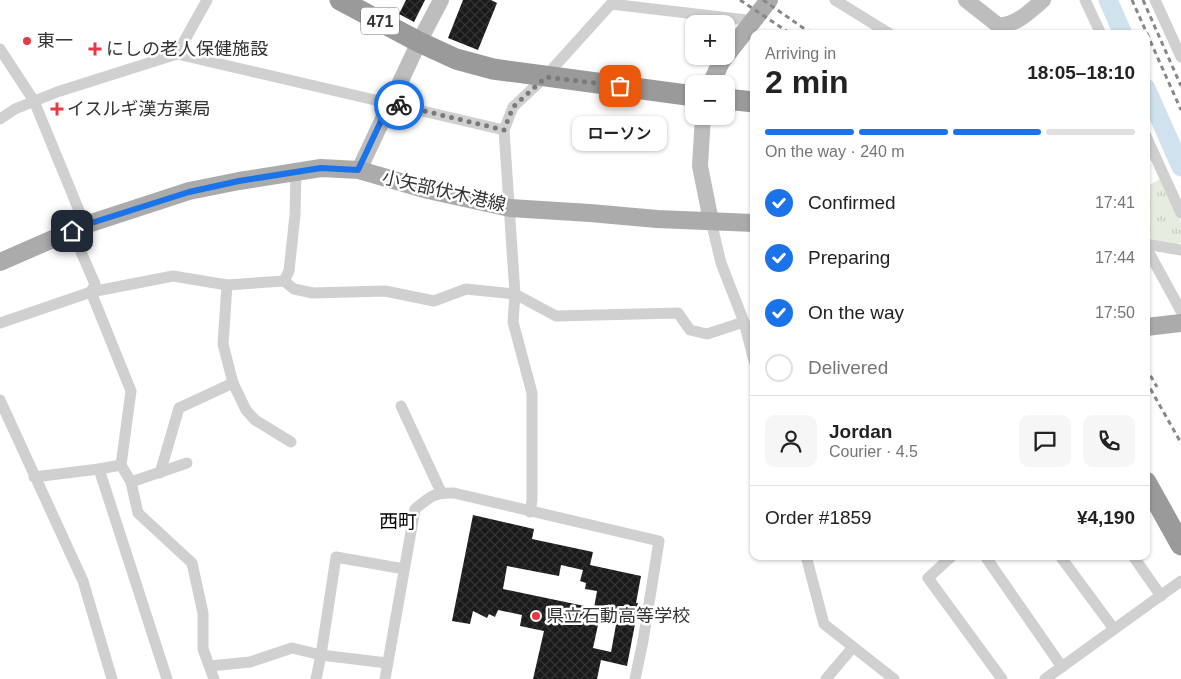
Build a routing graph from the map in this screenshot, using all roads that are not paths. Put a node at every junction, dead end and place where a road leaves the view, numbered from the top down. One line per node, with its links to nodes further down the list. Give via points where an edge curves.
1 (207, 0): 17 (street)
2 (340, 0): 15 (highway, 471)
3 (440, 0): 15 (street)
4 (769, 0): 10 (main road)
5 (834, 0): 11 (street)
6 (966, 0): 12 (street)
7 (1043, 0): 12 (street)
8 (1086, 0): 13 (street)
9 (1154, 0): 14 (street)
10 (755, 21): 19 (main road, via 721,62); 20 (street, via 611,4)
11 (883, 30)
12 (1004, 30)
13 (1098, 30)
14 (1177, 39): 18 (street)
15 (419, 42): 20 (highway, 471, via 456,59 493,69); 24 (street)
16 (0, 48): 23 (street)
17 (177, 54): 23 (street); 24 (street)
18 (1181, 57)
19 (715, 75)
20 (546, 77): 21 (highway, 471); 28 (street, via 513,107)
21 (685, 95)
22 (735, 100): 25 (highway)
23 (34, 101): 26 (street); 36 (street)
24 (390, 102): 28 (street); 30 (street)
25 (750, 102)
26 (0, 119)
27 (702, 125): 34 (street, via 700,166)
28 (504, 130): 32 (street)
29 (1150, 147): 33 (street)
30 (358, 170): 31 (main road, 小矢部伏木港線, via 321,168); 32 (main road, 小矢部伏木港線)
31 (296, 172): 36 (main road, 小矢部伏木港線, via 189,192); 41 (street, via 290,271)
32 (510, 208): 34 (main road, 小矢部伏木港線); 44 (street)
33 (1181, 213)
34 (711, 221): 35 (main road, 小矢部伏木港線); 47 (street, via 722,263)
35 (750, 223)
36 (78, 228): 40 (main road, 小矢部伏木港線); 43 (street, via 95,284)
37 (1150, 246): 38 (street)
38 (1181, 250)
39 (1150, 253): 45 (street)
40 (0, 262)
41 (284, 280): 42 (street); 44 (street, via 294,289 313,293 385,290 434,301 466,289)
42 (227, 285): 43 (street, via 173,276); 51 (street, via 223,344)
43 (91, 292): 46 (street); 56 (street, via 131,391)
44 (515, 294): 47 (street, via 556,316 678,313 690,330 708,334); 63 (street, via 513,322 532,393)
45 (1181, 312)
46 (0, 323)
47 (747, 323): 50 (street)
48 (1181, 323): 49 (main road)
49 (1150, 327)
50 (750, 339)
51 (233, 383): 54 (street, via 246,410 255,420); 58 (street, via 179,408)
52 (0, 400): 59 (street)
53 (401, 406): 62 (street)
54 (291, 442)
55 (187, 463): 58 (street)
56 (121, 465): 57 (street); 60 (street)
57 (99, 470): 59 (street); 80 (street)
58 (160, 473): 60 (street)
59 (34, 477): 79 (street, via 83,581)
60 (131, 482): 77 (street, via 138,513 192,563 203,613 202,649)
61 (1150, 489): 64 (highway)
62 (441, 492): 63 (street); 70 (street, via 415,509)
63 (530, 512): 84 (street, via 659,541)
64 (1181, 545)
65 (807, 560): 74 (street, via 824,624)
66 (948, 560): 87 (street, via 928,578)
67 (988, 560): 78 (street)
68 (1063, 560): 73 (street)
69 (1137, 560): 72 (street)
70 (404, 569): 75 (street, via 336,557); 76 (street)
71 (1181, 581): 72 (street)
72 (1161, 596): 73 (street)
73 (1114, 630): 78 (street)
74 (853, 647): 85 (street); 86 (street)
75 (321, 655): 76 (street); 77 (street, via 292,648 250,662); 82 (street)
76 (387, 663): 83 (street)
77 (210, 666): 81 (street)
78 (1062, 667): 88 (street)
79 (112, 679)
80 (167, 679)
81 (214, 679)
82 (316, 679)
83 (384, 679)
84 (635, 679)
85 (826, 679)
86 (894, 679)
87 (1002, 679)
88 (1045, 679)

